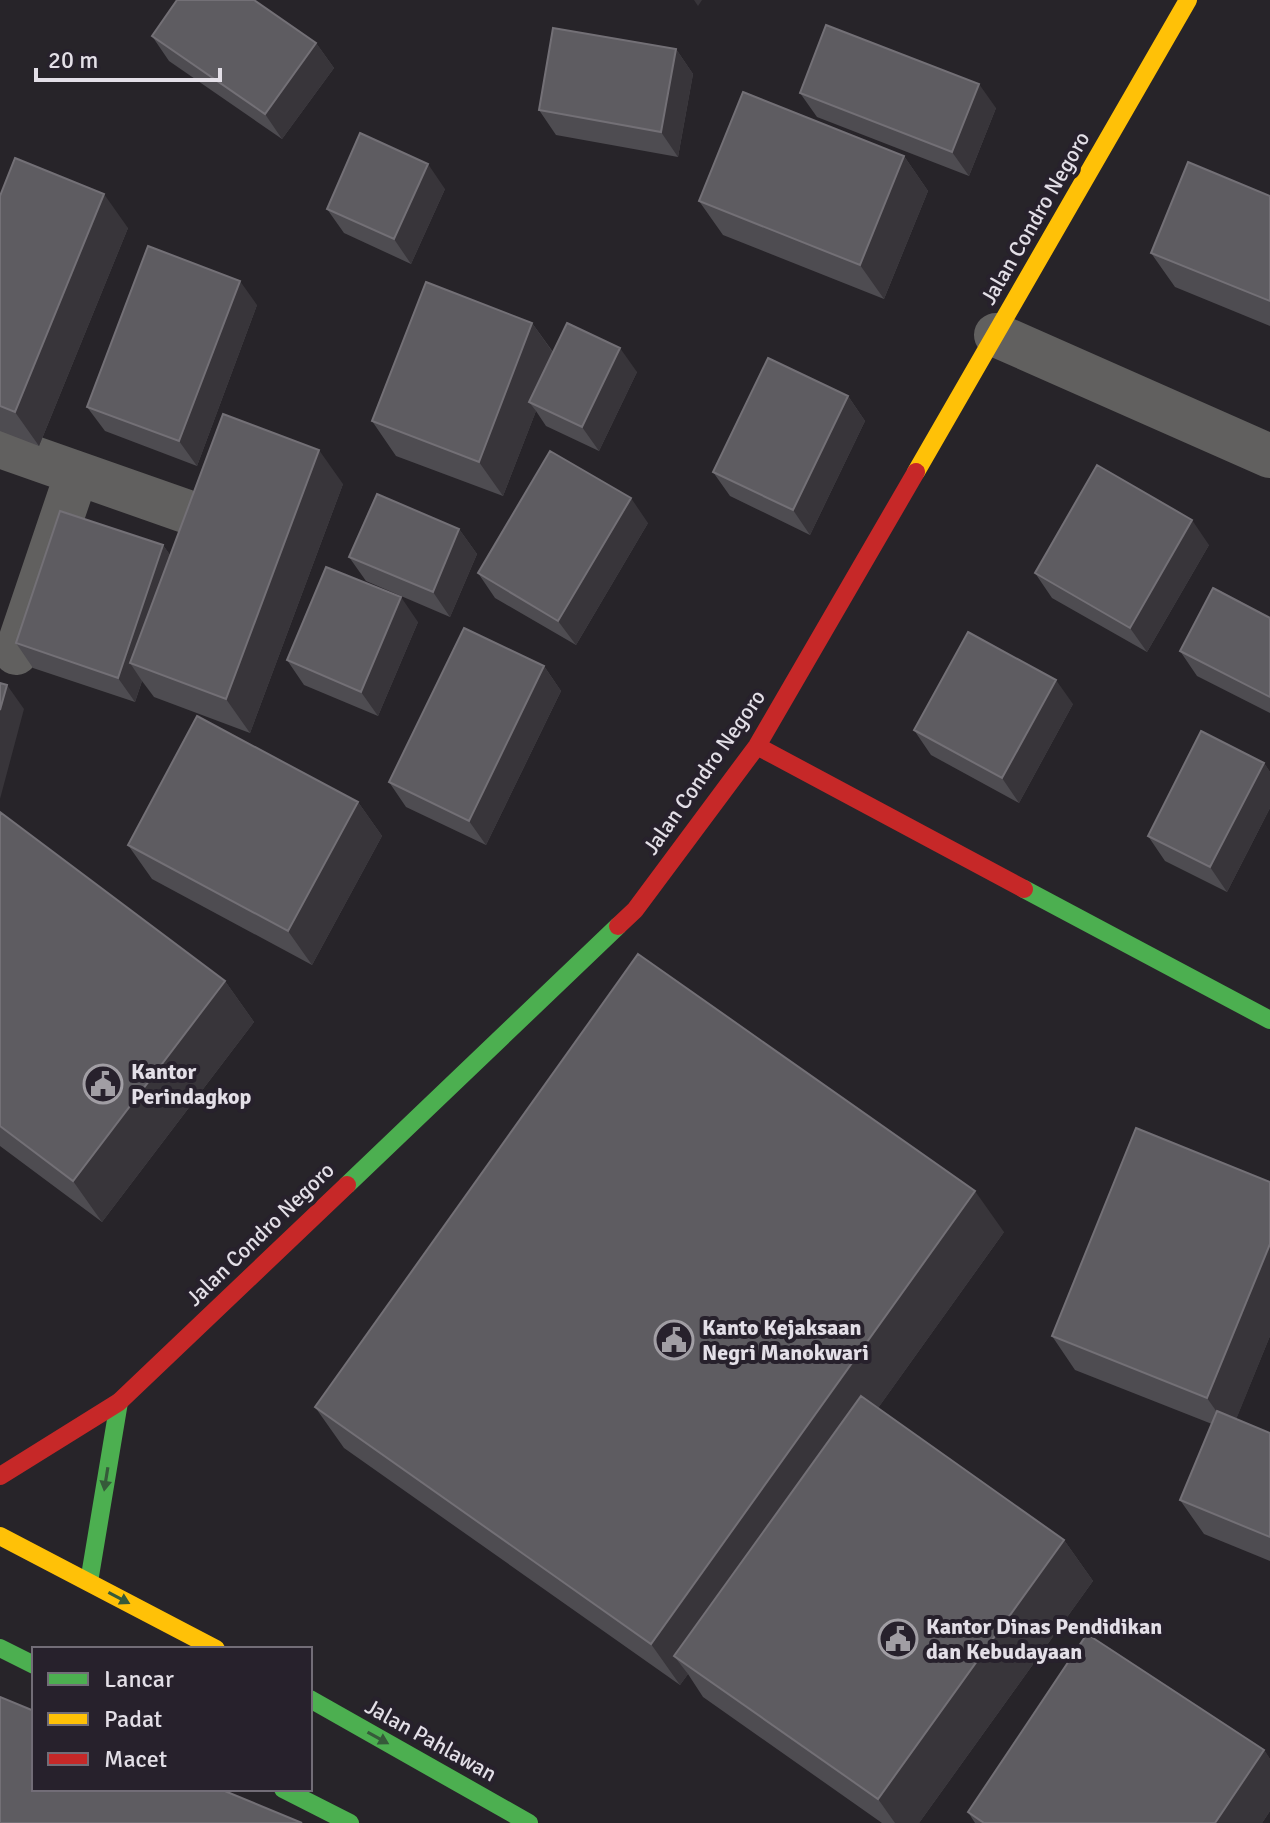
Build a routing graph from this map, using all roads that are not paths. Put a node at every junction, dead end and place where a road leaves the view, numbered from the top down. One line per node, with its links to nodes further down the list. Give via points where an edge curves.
1 (1188, 0): 2 (main road, Jalan Condro Negoro)
2 (996, 335): 4 (street); 8 (main road, Jalan Condro Negoro)
3 (0, 446): 5 (street)
4 (1270, 456)
5 (77, 473): 6 (street); 7 (street)
6 (185, 511)
7 (16, 653)
8 (757, 746): 9 (main road); 10 (main road, Jalan Condro Negoro, via 635,910)
9 (1270, 1020)
10 (119, 1402): 11 (main road, Jalan Condro Negoro); 13 (main road, one-way to 13)
11 (0, 1476)
12 (0, 1536): 13 (main road)
13 (89, 1582): 14 (main road, one-way to 14)
14 (212, 1647)
15 (0, 1648): 16 (main road)
16 (32, 1664)
17 (312, 1700): 20 (main road, Jalan Pahlawan, one-way to 20)
18 (287, 1791): 19 (main road)
19 (350, 1823)
20 (529, 1823)

